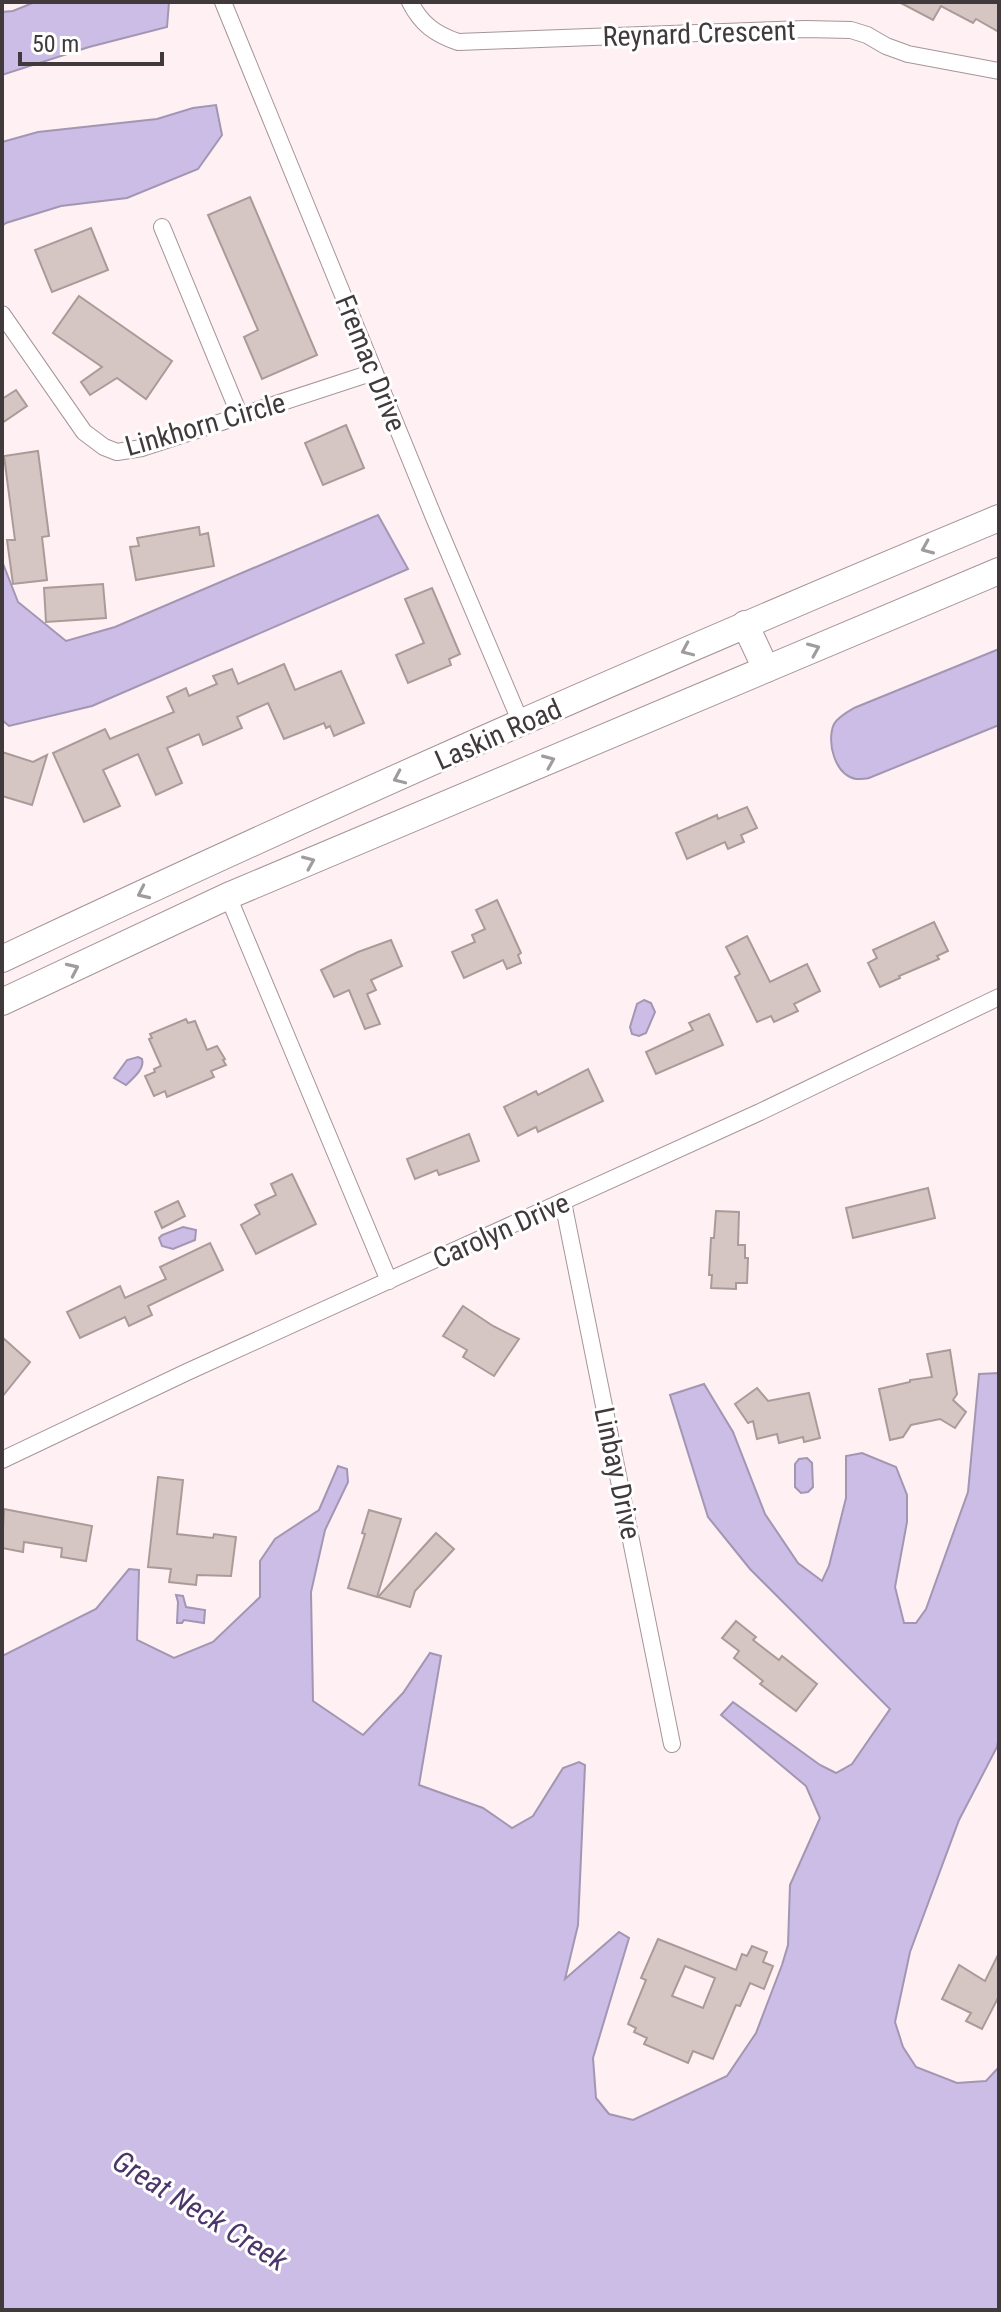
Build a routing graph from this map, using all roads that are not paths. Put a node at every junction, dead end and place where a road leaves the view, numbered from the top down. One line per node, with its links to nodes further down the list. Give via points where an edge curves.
1 (223, 2): 6 (street, Fremac Drive)
2 (410, 2): 3 (street, Reynard Crescent, via 430,29 458,42 851,30 908,54)
3 (999, 71)
4 (162, 227): 7 (street)
5 (2, 314): 7 (street, Linkhorn Circle, via 84,432 104,447 117,452 142,448)
6 (374, 372): 7 (street, Linkhorn Circle); 12 (street, Fremac Drive)
7 (240, 416)
8 (999, 518): 10 (main road, Laskin Road, one-way to 10)
9 (999, 571): 11 (main road, Laskin Road, one-way to 9)
10 (745, 624): 11 (main road); 12 (main road, Laskin Road, one-way to 12)
11 (766, 669): 13 (main road, Laskin Road, one-way to 11)
12 (521, 723): 14 (main road, Laskin Road, one-way to 14)
13 (228, 896): 16 (main road, Laskin Road, one-way to 13); 18 (street)
14 (2, 959)
15 (999, 997): 17 (street, Carolyn Drive)
16 (2, 1002)
17 (563, 1202): 18 (street, Carolyn Drive); 20 (street, Linbay Drive)
18 (389, 1281): 19 (street, Carolyn Drive)
19 (2, 1460)
20 (672, 1744)

